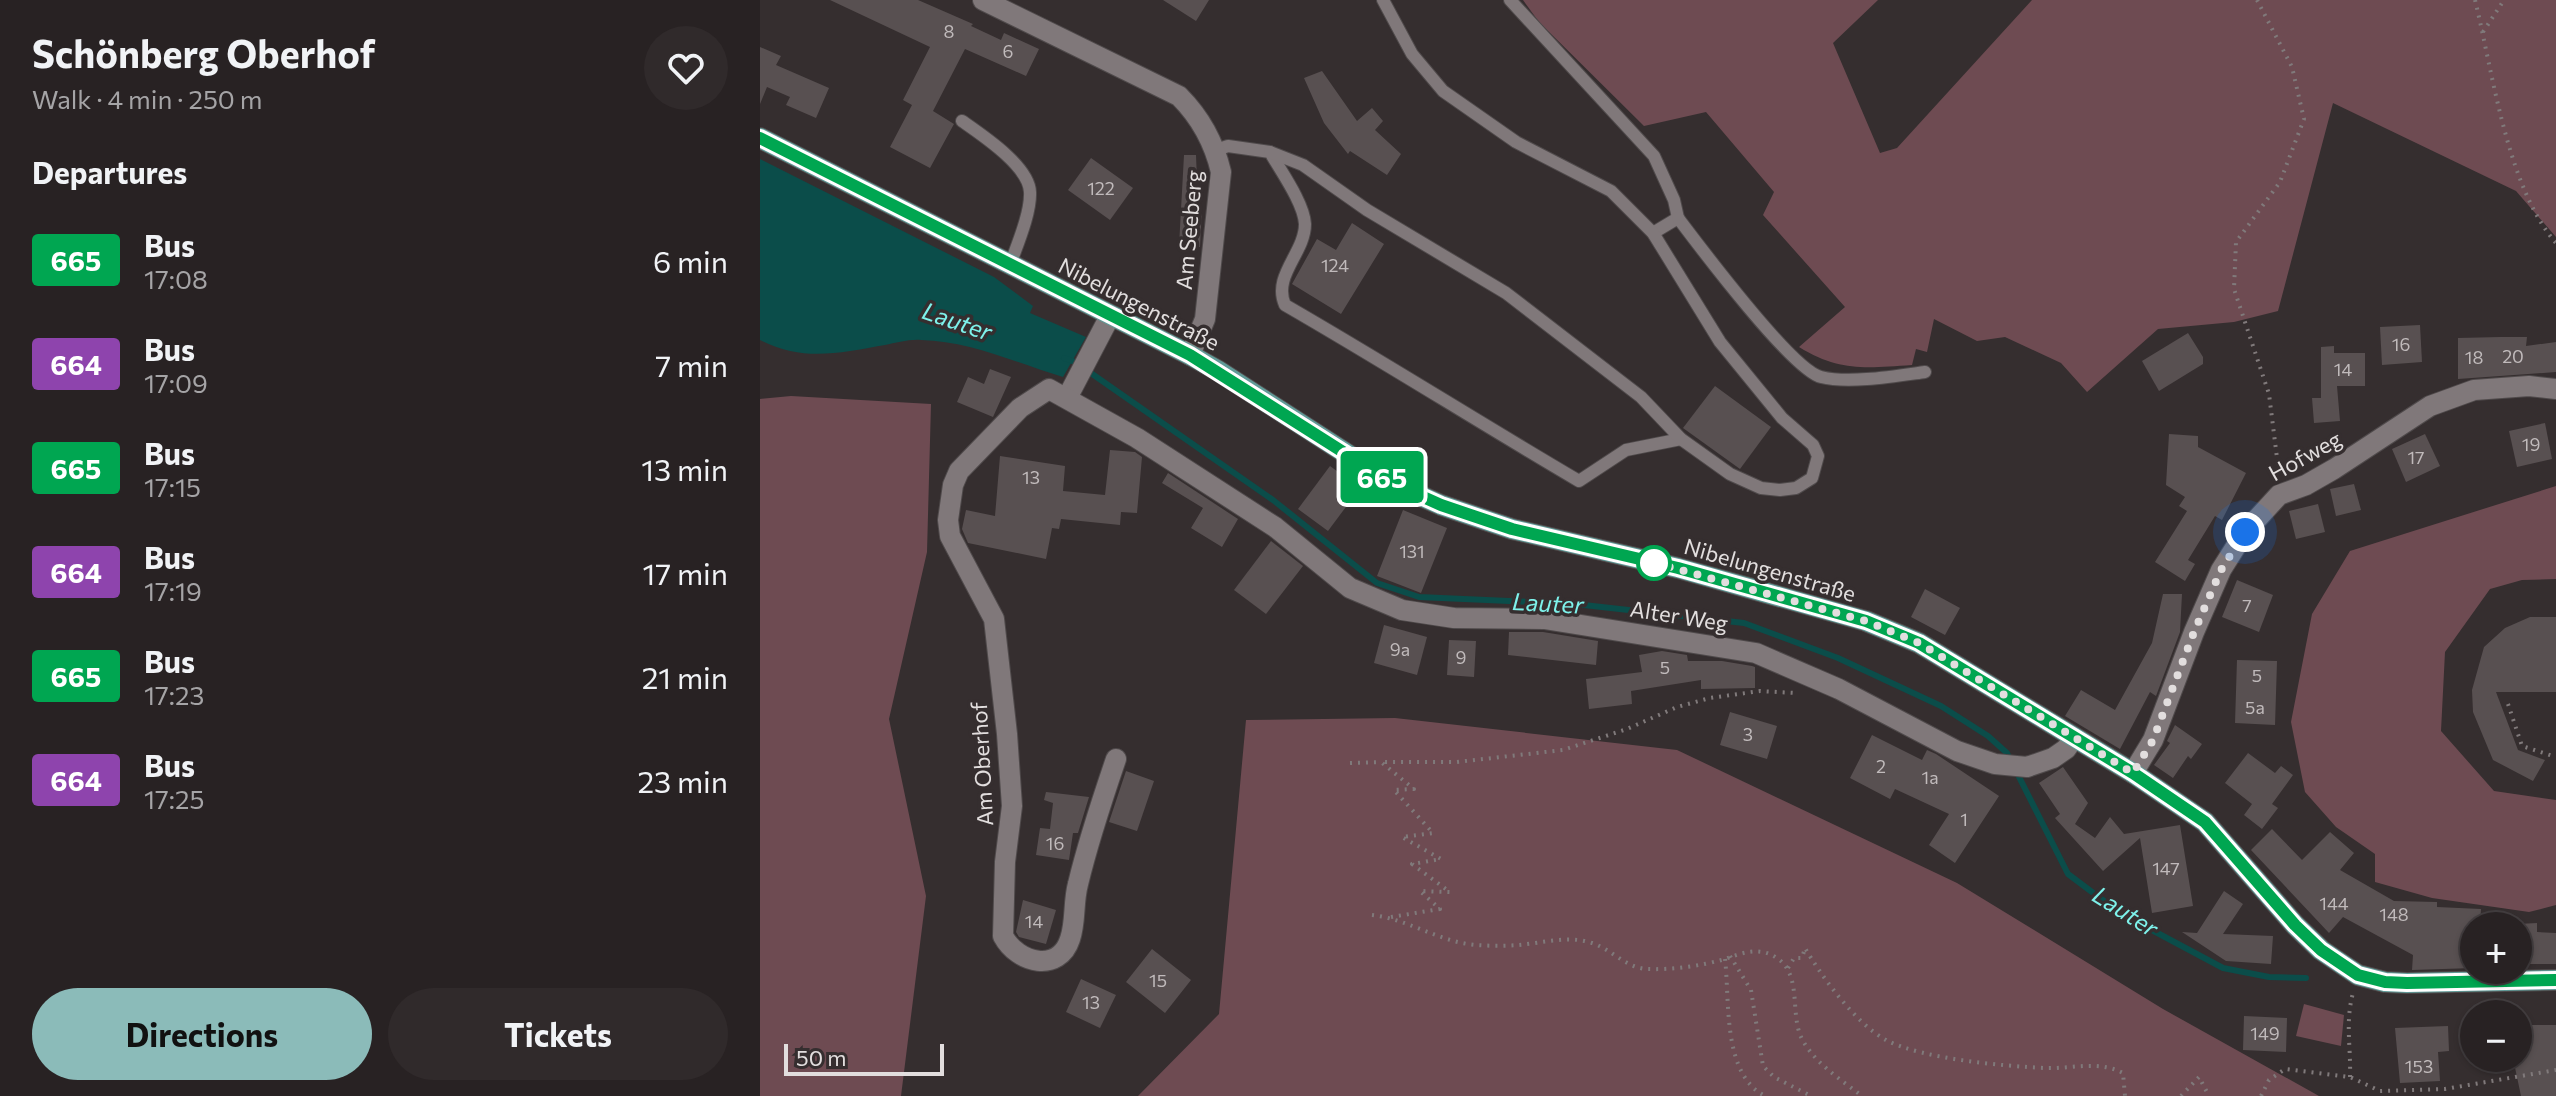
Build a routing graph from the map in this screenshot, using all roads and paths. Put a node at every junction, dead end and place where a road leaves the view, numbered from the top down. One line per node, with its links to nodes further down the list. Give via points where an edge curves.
1 (983, 0): 10 (street, Am Seeberg, via 1179,96 1197,114)
2 (1383, 0): 13 (lane, via 1412,54 1443,91 1516,142 1611,191)
3 (1510, 0): 12 (lane, via 1654,156)
4 (2257, 0): 22 (path, via 2292,67 2304,119 2280,182 2236,242 2234,289 2269,394)
5 (2475, 0): 7 (path)
6 (2504, 0): 7 (path)
7 (2483, 32): 14 (path, via 2521,185)
8 (962, 121): 15 (lane, via 996,144 1030,191)
9 (760, 138): 15 (main road, Nibelungenstraße)
10 (1216, 150): 11 (lane, via 1228,146); 17 (street, Am Seeberg, via 1221,172 1209,291 1205,319)
11 (1270, 152): 21 (lane, via 1303,165 1506,293 1641,397); 21 (lane, via 1305,223 1283,280 1280,295 1285,305 1579,481 1626,450)
12 (1678, 218): 13 (lane); 18 (lane, via 1790,355 1819,377 1882,379)
13 (1653, 233): 21 (lane, via 1720,342 1782,418 1813,445 1818,464 1802,486 1761,488 1730,474)
14 (2556, 243)
15 (1010, 265): 16 (main road, Nibelungenstraße)
16 (1110, 316): 17 (main road, Nibelungenstraße); 20 (street)
17 (1190, 355): 25 (main road, Nibelungenstraße, via 1392,483 1441,505 1512,529 1678,568 1866,621 1919,643)
18 (1925, 372)
19 (2556, 389): 22 (street, Hofweg, via 2474,390 2430,406 2334,469)
20 (1069, 394): 25 (street, Alter Weg, via 1275,527 1350,588 1402,610 1454,618 1544,619 1756,653 1839,689 1957,751 1995,764 2027,767 2053,758); 27 (street, Am Oberhof, via 1049,389 1020,408 959,471 948,520 950,536 994,619 1012,806 1003,936 1024,958 1056,957 1070,941 1077,887)
21 (1681, 439)
22 (2279, 495): 30 (street, Hofweg, via 2245,532 2221,570 2153,740)
23 (1796, 693): 28 (path, via 1760,691 1710,698 1563,750 1457,762)
24 (2508, 704): 26 (path, via 2522,746)
25 (2074, 738): 30 (main road, Nibelungenstraße)
26 (2556, 757)
27 (1116, 759)
28 (1381, 762): 29 (path); 32 (path, via 1414,789 1394,790 1433,833 1402,837 1441,859 1412,864 1450,892 1420,891 1440,909)
29 (1350, 763)
30 (2133, 773): 35 (main road, Nibelungenstraße, via 2205,822 2295,925 2358,975 2407,983)
31 (1372, 915): 32 (path)
32 (1391, 917): 33 (path, via 1441,939 1474,945 1563,939 1592,943 1642,969)
33 (1728, 957): 34 (path, via 1765,953); 39 (path, via 1731,1043 1747,1084); 40 (path, via 1751,990 1763,1066)
34 (1788, 968): 41 (path, via 1801,1036 1820,1063); 42 (path, via 1794,958 1802,958 1805,948 1837,994 1885,1040 1919,1051 2044,1068 2108,1066 2123,1073)
35 (2556, 980)
36 (2348, 1012): 38 (path)
37 (2556, 1070): 38 (path, via 2445,1089 2380,1091)
38 (2350, 1077): 45 (path, via 2285,1069 2269,1080)
39 (1765, 1096)
40 (1811, 1096)
41 (1862, 1096)
42 (2125, 1096)
43 (2181, 1096): 44 (path, via 2199,1077)
44 (2209, 1096)
45 (2261, 1096)

